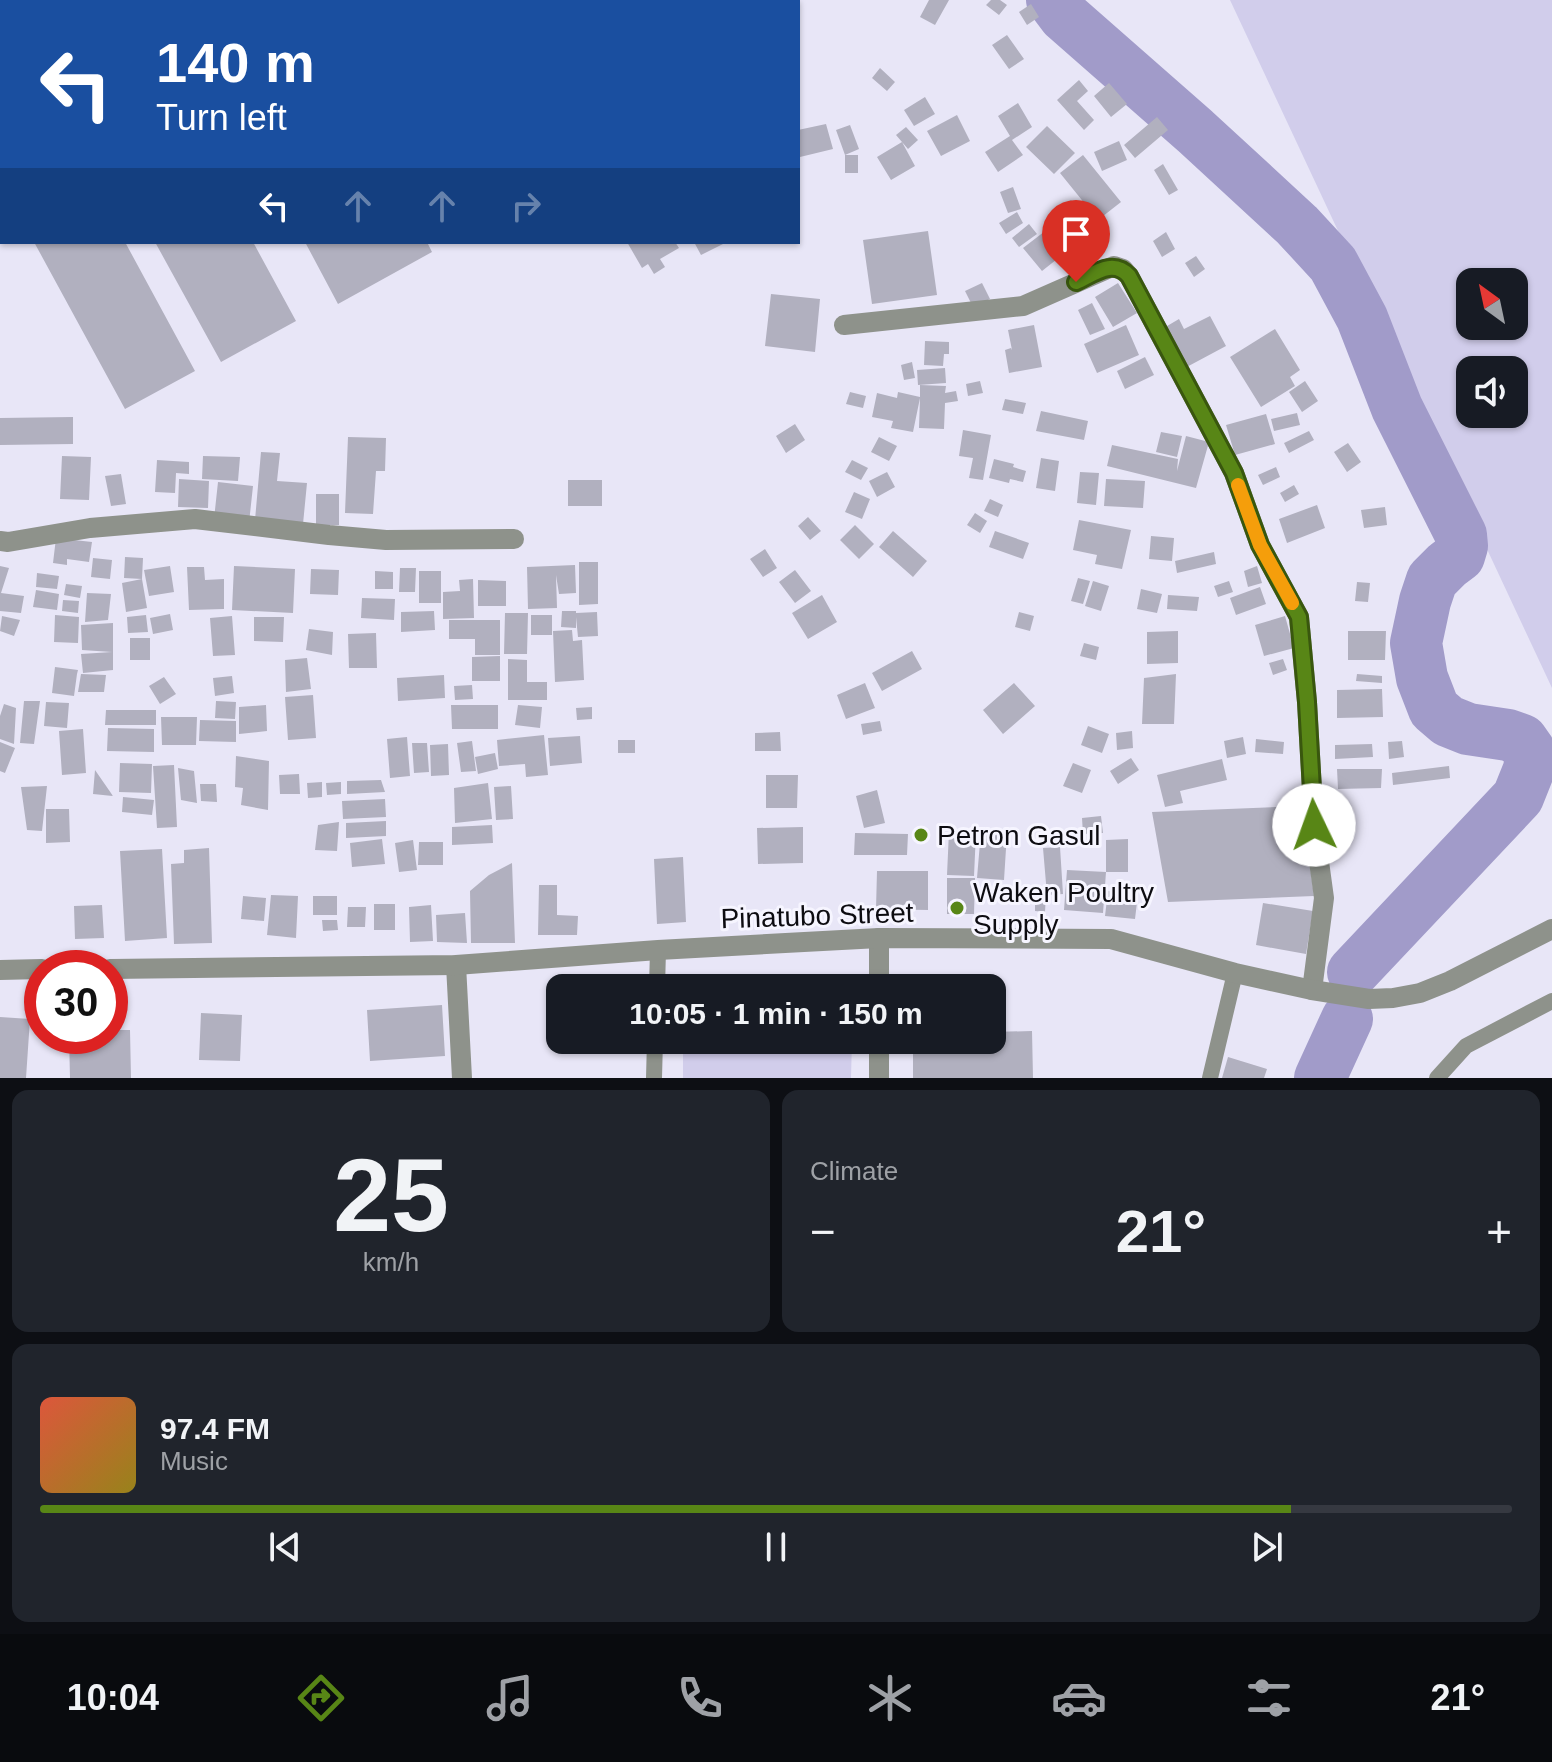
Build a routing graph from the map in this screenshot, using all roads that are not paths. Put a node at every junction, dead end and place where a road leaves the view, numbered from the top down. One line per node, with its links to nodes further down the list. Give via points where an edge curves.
1 (844, 325): 14 (street, via 1023,306 1114,266 1129,276 1234,473 1260,545 1299,617 1324,898)
2 (514, 539): 3 (street, via 386,540 195,519)
3 (0, 541)
4 (1552, 929): 14 (street, Pinatubo Street, via 1420,993 1369,999)
5 (879, 938): 6 (street, Pinatubo Street); 11 (street, Pinatubo Street, via 1111,939); 13 (street)
6 (658, 950): 7 (street, Pinatubo Street); 12 (lane)
7 (456, 965): 9 (street, Pinatubo Street); 18 (street)
8 (24, 969): 10 (street)
9 (128, 969)
10 (0, 970)
11 (1235, 973): 14 (street, Pinatubo Street); 21 (lane)
12 (657, 974)
13 (879, 974)
14 (1312, 990)
15 (1552, 1001): 22 (lane, via 1466,1046)
16 (655, 1054): 19 (lane)
17 (879, 1054): 20 (street)
18 (462, 1078)
19 (654, 1078)
20 (879, 1078)
21 (1210, 1078)
22 (1437, 1078)

